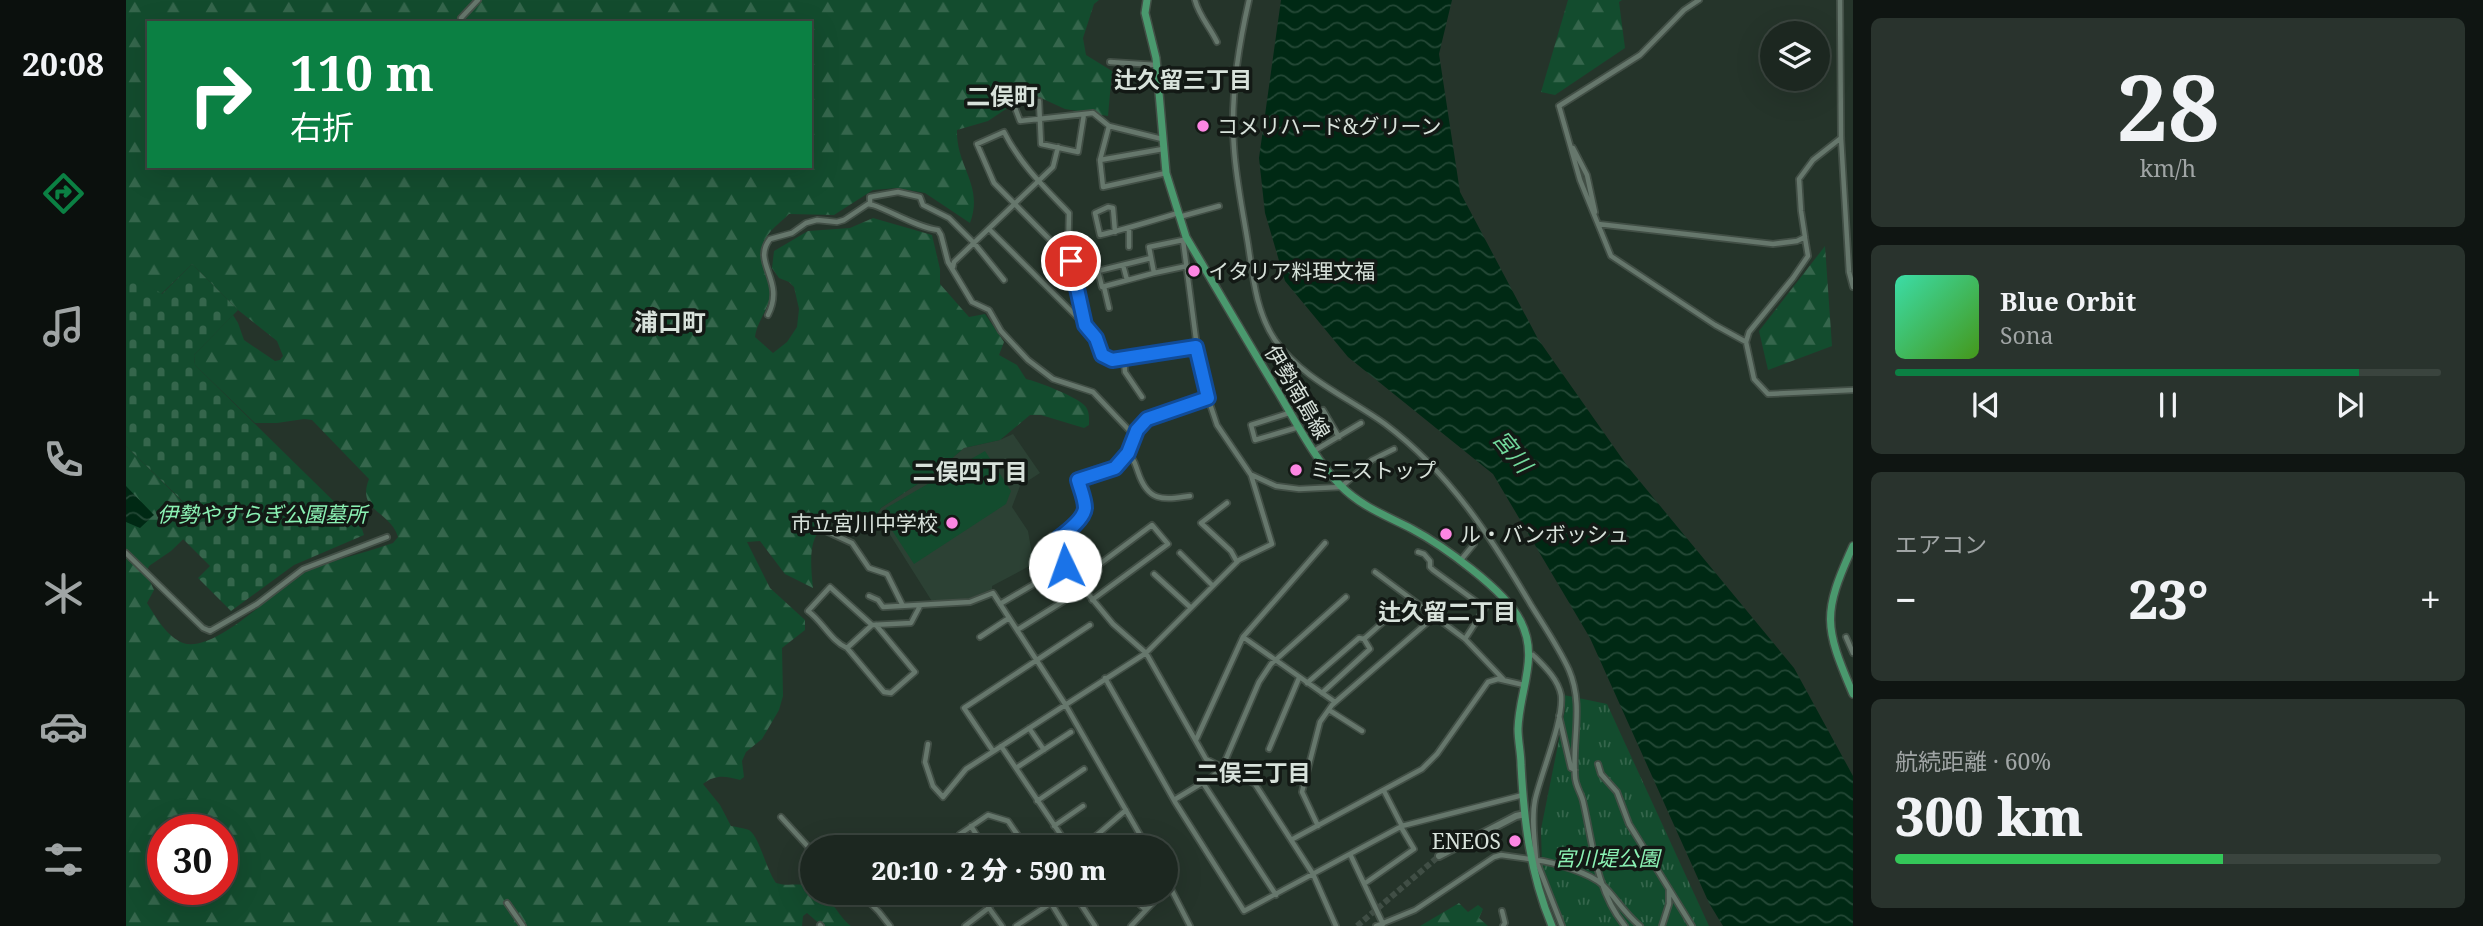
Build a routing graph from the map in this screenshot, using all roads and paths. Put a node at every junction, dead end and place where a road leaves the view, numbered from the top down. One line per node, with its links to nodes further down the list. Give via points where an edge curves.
1 (478, 0): 7 (street)
2 (1147, 0): 10 (main road, 伊勢南島線, via 1145,13)
3 (1195, 0): 8 (street)
4 (1249, 0): 134 (street, via 1235,87 1233,148 1255,291 1268,328 1295,365 1384,423 1420,453 1480,522 1569,671 1577,712)
5 (1699, 0): 27 (street, via 1640,55 1559,106 1569,140 1587,175)
6 (1839, 0): 16 (street)
7 (461, 18)
8 (1217, 42)
9 (1110, 62): 10 (street)
10 (1157, 65): 17 (main road, 伊勢南島線)
11 (1039, 101): 14 (street)
12 (1014, 104): 14 (street, via 1020,121)
13 (1084, 114): 14 (street); 15 (street, via 1093,113); 18 (street, via 1078,152)
14 (1041, 118): 18 (street, via 1041,144)
15 (1109, 125): 17 (street); 20 (street)
16 (1841, 138): 31 (street, via 1813,160 1799,179); 46 (street)
17 (1162, 139): 19 (main road, 伊勢南島線)
18 (1058, 147): 22 (street, via 1053,167)
19 (1163, 149): 20 (street); 21 (main road, 伊勢南島線)
20 (1100, 160): 21 (street, via 1103,187)
21 (1166, 173): 26 (main road, 伊勢南島線)
22 (1037, 181): 23 (street); 23 (street, via 1003,132 977,144 994,183); 35 (street, via 1069,213)
23 (1015, 203): 29 (street); 35 (street)
24 (870, 204): 33 (street, via 870,197 908,192 920,197 928,209 949,218); 40 (street, via 938,230); 48 (street, via 845,220 817,220 771,239 763,252 774,287)
25 (1219, 206): 26 (street)
26 (1178, 215): 28 (street); 32 (main road, 伊勢南島線)
27 (1598, 224): 31 (street, via 1773,244); 50 (street, via 1611,256)
28 (1129, 228): 30 (street); 34 (street)
29 (989, 229): 33 (street); 49 (street)
30 (1115, 232): 30 (street, via 1100,235 1095,213 1113,208)
31 (1805, 237): 50 (street, via 1808,256)
32 (1185, 239): 36 (street, via 1149,247); 39 (street); 57 (main road, 伊勢南島線)
33 (974, 243): 40 (street); 43 (street)
34 (1129, 247)
35 (1068, 258): 49 (street)
36 (1151, 258): 38 (street); 42 (street)
37 (1095, 260): 41 (street)
38 (1123, 265): 41 (street); 44 (street)
39 (1187, 265): 42 (street); 51 (street)
40 (953, 267): 60 (street, via 972,302 989,310 1028,360 1053,379 1093,392 1128,429)
41 (1098, 271): 45 (street)
42 (1154, 273): 44 (street)
43 (1004, 280)
44 (1128, 280): 45 (street)
45 (1104, 287): 47 (street)
46 (1853, 287)
47 (1109, 308)
48 (768, 315)
49 (1085, 325): 52 (street, via 1102,355)
50 (1746, 342): 53 (street, via 1754,379 1768,394)
51 (1196, 347): 52 (street); 55 (street)
52 (1124, 359): 54 (street, via 1125,372)
53 (1853, 390)
54 (1142, 397)
55 (1208, 398): 60 (street, via 1160,413); 65 (street, via 1217,425)
56 (1323, 410): 61 (street)
57 (1290, 412): 59 (main road, 伊勢南島線); 59 (street, via 1251,425 1255,440)
58 (1361, 423): 61 (street)
59 (1299, 427): 63 (main road, 伊勢南島線)
60 (1137, 430): 64 (street)
61 (1339, 437): 63 (street)
62 (1394, 449): 66 (street, via 1372,460)
63 (1313, 451): 66 (main road, 伊勢南島線)
64 (1128, 453): 67 (street, via 1147,492 1164,500); 80 (street, via 1115,468 1078,480 1085,507 1059,538)
65 (1251, 475): 66 (street, via 1276,486 1299,489); 78 (street, via 1272,544)
66 (1341, 486): 79 (main road, 伊勢南島線)
67 (1190, 496)
68 (1227, 503): 78 (street, via 1201,523)
69 (826, 531): 91 (street, via 852,543 869,568 887,574)
70 (387, 537): 75 (street, via 303,569 257,604 210,631)
71 (1325, 542): 100 (street)
72 (1474, 544): 79 (street)
73 (1853, 546): 77 (main road)
74 (1418, 552): 102 (street, via 1433,570 1485,608)
75 (126, 553)
76 (1180, 553): 84 (street)
77 (1851, 556): 116 (main road, via 1832,598 1830,621 1834,647)
78 (1237, 562): 84 (street)
79 (1459, 562): 114 (main road, 伊勢南島線, via 1500,592 1520,620 1530,653)
80 (1065, 566): 83 (street); 89 (street)
81 (1375, 572): 94 (street)
82 (1154, 574): 92 (street)
83 (1077, 581): 88 (street); 88 (street, via 1152,525 1168,544)
84 (1212, 585): 92 (street)
85 (869, 596): 91 (street, via 883,607)
86 (1346, 597): 109 (street)
87 (1067, 599): 98 (street)
88 (1092, 600): 105 (street)
89 (1000, 604): 90 (street, via 993,593 970,602); 95 (street)
90 (920, 605): 91 (street); 96 (street, via 911,623)
91 (903, 606)
92 (1190, 607): 105 (street)
93 (1399, 607): 101 (street)
94 (1435, 616): 102 (street); 117 (street)
95 (1009, 618): 98 (street); 99 (street)
96 (874, 625): 104 (street); 104 (street, via 830,587 808,611); 104 (street, via 915,672 891,692 884,692)
97 (1090, 625): 108 (street)
98 (1017, 630): 108 (street)
99 (980, 637)
100 (1243, 637): 109 (street); 124 (street)
101 (1364, 639): 113 (street, via 1359,638); 115 (street, via 1370,649)
102 (1465, 639): 112 (street)
103 (1849, 639): 106 (street)
104 (847, 648)
105 (1146, 653): 110 (street); 124 (street)
106 (1853, 653)
107 (1533, 655): 120 (street, via 1555,679 1561,694)
108 (1036, 659): 118 (street); 129 (street, via 964,709)
109 (1276, 660): 111 (street); 132 (street, via 1259,682)
110 (1105, 678): 118 (street); 138 (street)
111 (1299, 678): 113 (street); 127 (street)
112 (1503, 680): 114 (street); 136 (street, via 1486,684 1431,761)
113 (1307, 683): 115 (street)
114 (1525, 685): 137 (main road, 伊勢南島線, via 1518,727)
115 (1322, 692): 117 (street)
116 (1853, 694)
117 (1335, 702): 119 (street)
118 (1065, 704): 121 (street); 141 (street)
119 (1329, 710): 122 (street); 146 (street, via 1320,722 1302,792)
120 (1559, 715): 134 (street); 158 (street, via 1535,800)
121 (1029, 728): 126 (street); 128 (street)
122 (1362, 731)
123 (1071, 732): 128 (street)
124 (1196, 741): 132 (street, via 1206,759)
125 (928, 744): 129 (street, via 925,762 933,786 943,797 966,769)
126 (1001, 746): 129 (street); 131 (street)
127 (1269, 749)
128 (1044, 750): 131 (street)
129 (993, 751)
130 (1598, 764): 162 (street)
131 (1016, 768): 139 (street)
132 (1222, 768): 135 (street); 155 (street, via 1255,783)
133 (1084, 769): 139 (street)
134 (1575, 770): 160 (street)
135 (1203, 783): 138 (street); 163 (street)
136 (1384, 791): 146 (street); 147 (street)
137 (1523, 795): 142 (main road, 伊勢南島線); 147 (street)
138 (1174, 800): 163 (street, via 1244,912)
139 (1037, 801): 145 (street)
140 (1083, 806): 145 (street)
141 (1126, 810): 152 (street); 153 (street)
142 (1525, 814): 157 (street); 158 (main road, 伊勢南島線)
143 (781, 817): 154 (street)
144 (971, 826): 148 (street); 149 (street); 150 (street, via 988,815 1008,821)
145 (1054, 826): 151 (street)
146 (1318, 826): 155 (street)
147 (1402, 826): 156 (street); 161 (street, via 1414,849)
148 (960, 834)
149 (977, 835)
150 (1017, 835)
151 (1060, 835)
152 (1097, 835)
153 (1140, 835)
154 (800, 838)
155 (1291, 840): 159 (street)
156 (1350, 854): 159 (street); 161 (street)
157 (1439, 856)
158 (1533, 860): 160 (street, via 1556,862); 175 (street, via 1494,857 1415,910); 188 (main road, 伊勢南島線, via 1541,901); 189 (street)
159 (1313, 874): 163 (street); 185 (street)
160 (1601, 883): 190 (street); 191 (street)
161 (1364, 884): 175 (street)
162 (1669, 888): 192 (street); 193 (street)
163 (1276, 895)
164 (507, 903): 176 (street)
165 (871, 905): 177 (street)
166 (1048, 905): 180 (street)
167 (1052, 905): 181 (street)
168 (1081, 905): 182 (street)
169 (1140, 905): 173 (street)
170 (1151, 905): 173 (street)
171 (1176, 905): 184 (street)
172 (989, 907): 178 (street); 179 (street)
173 (1146, 910): 183 (street)
174 (1502, 911): 187 (street)
175 (1382, 924): 186 (street)
176 (523, 926)
177 (890, 926)
178 (965, 926)
179 (1002, 926)
180 (1016, 926)
181 (1065, 926)
182 (1095, 926)
183 (1131, 926)
184 (1190, 926)
185 (1336, 926)
186 (1376, 926)
187 (1503, 926)
188 (1552, 926)
189 (1562, 926)
190 (1625, 926)
191 (1640, 926)
192 (1662, 926)
193 (1692, 926)

